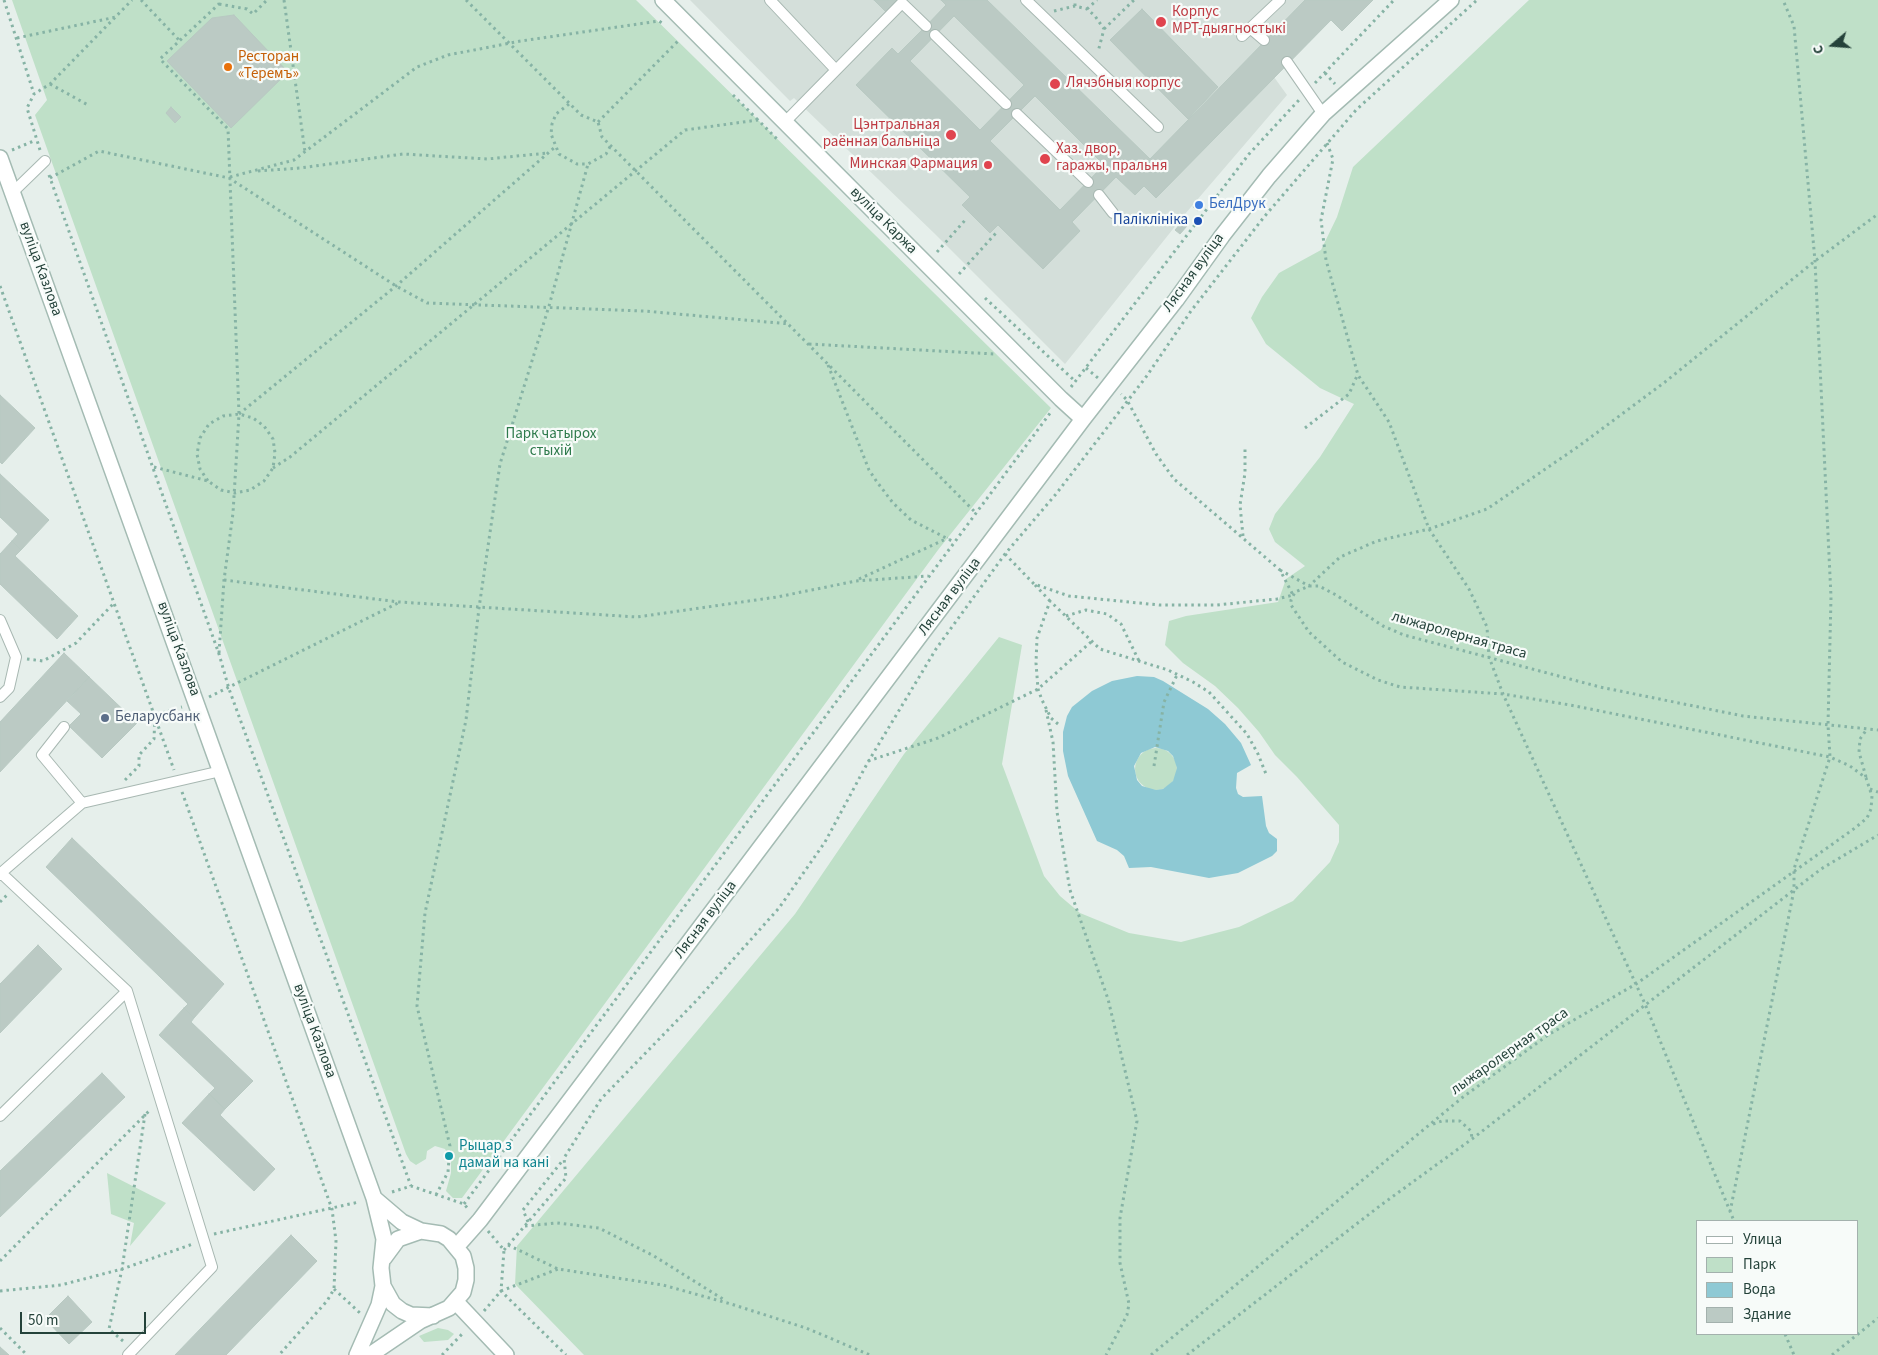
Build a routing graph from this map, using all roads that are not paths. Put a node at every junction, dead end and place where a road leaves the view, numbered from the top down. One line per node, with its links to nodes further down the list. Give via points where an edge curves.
1 (663, 0): 17 (main road, вуліца Каржа)
2 (770, 0): 13 (lane)
3 (1026, 0): 18 (lane)
4 (1280, 0): 8 (lane)
5 (1451, 0): 16 (main road, Лясная вуліца)
6 (903, 1): 7 (lane); 13 (lane)
7 (926, 26)
8 (1250, 28): 10 (lane); 11 (lane)
9 (935, 35): 14 (lane)
10 (1242, 36)
11 (1264, 40)
12 (1286, 62): 16 (lane)
13 (836, 70): 17 (lane)
14 (1006, 104)
15 (1017, 114): 21 (lane)
16 (1323, 114): 25 (main road, Лясная вуліца, via 1269,176)
17 (784, 123): 25 (main road, вуліца Каржа)
18 (1158, 127)
19 (0, 158): 22 (main road, вуліца Казлова)
20 (45, 161): 22 (lane)
21 (1088, 182)
22 (12, 193): 29 (main road, вуліца Казлова)
23 (1098, 195): 24 (lane)
24 (1114, 213)
25 (1083, 419): 36 (main road, Лясная вуліца, via 480,1220)
26 (0, 620): 27 (lane, via 16,657 9,688)
27 (0, 697)
28 (64, 726): 30 (lane, via 42,755)
29 (221, 771): 30 (lane); 34 (main road, вуліца Казлова)
30 (82, 803): 31 (lane)
31 (1, 874): 32 (lane)
32 (127, 991): 33 (lane); 41 (lane, via 212,1267)
33 (0, 1116)
34 (374, 1198): 35 (main road, via 402,1222); 37 (main road, вуліца Казлова, via 383,1234)
35 (421, 1231): 36 (main road, via 441,1234); 37 (main road, via 398,1239)
36 (457, 1246): 39 (main road, via 466,1268 464,1286)
37 (383, 1259): 38 (main road)
38 (382, 1286): 40 (main road, via 402,1311 411,1315); 42 (main road, via 379,1305)
39 (456, 1302): 40 (main road); 44 (main road)
40 (433, 1316): 43 (main road, via 420,1321)
41 (131, 1353)
42 (357, 1355)
43 (370, 1355)
44 (506, 1355)

